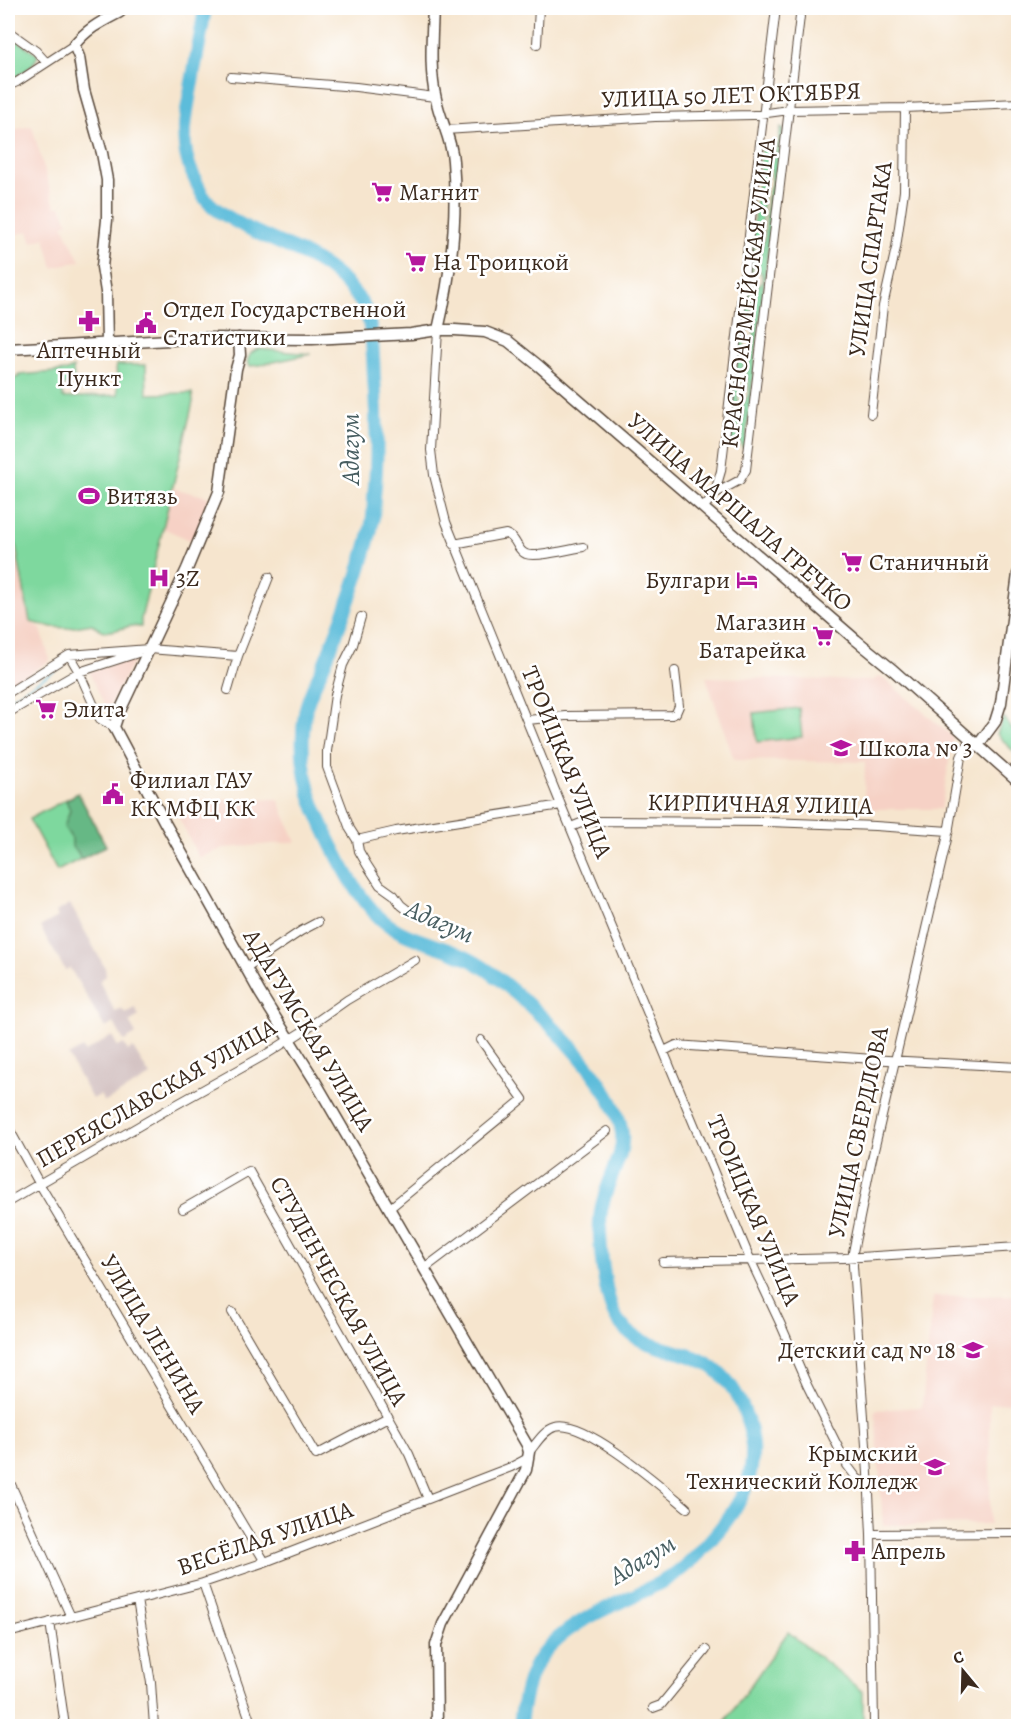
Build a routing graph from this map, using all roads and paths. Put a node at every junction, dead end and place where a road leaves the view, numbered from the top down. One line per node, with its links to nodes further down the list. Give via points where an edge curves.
1 (433, 8): 12 (main road, ТРОИЦКАЯ УЛИЦА)
2 (539, 8): 7 (street)
3 (776, 8): 16 (street, КРАСНОАРМЕЙСКАЯ УЛИЦА)
4 (801, 8): 15 (street, КРАСНОАРМЕЙСКАЯ УЛИЦА)
5 (119, 10): 8 (main road, via 84,33)
6 (8, 31): 9 (street)
7 (537, 44)
8 (74, 45): 9 (street); 20 (main road, via 107,180 102,267)
9 (46, 62): 11 (street)
10 (231, 77): 12 (street)
11 (8, 86)
12 (435, 97): 17 (main road, ТРОИЦКАЯ УЛИЦА)
13 (1018, 103): 14 (street, УЛИЦА 50 ЛЕТ ОКТЯБРЯ)
14 (905, 108): 15 (street, УЛИЦА 50 ЛЕТ ОКТЯБРЯ); 22 (street, УЛИЦА СПАРТАКА, via 904,191 883,306)
15 (789, 110): 16 (street, УЛИЦА 50 ЛЕТ ОКТЯБРЯ); 23 (street, КРАСНОАРМЕЙСКАЯ УЛИЦА, via 746,470 740,480)
16 (764, 113): 17 (street, УЛИЦА 50 ЛЕТ ОКТЯБРЯ); 23 (street, КРАСНОАРМЕЙСКАЯ УЛИЦА, via 721,471)
17 (445, 130): 18 (main road, ТРОИЦКАЯ УЛИЦА, via 453,160 454,214 448,287)
18 (438, 330): 19 (main road, УЛИЦА МАРШАЛА ГРЕЧКО, via 312,339); 24 (main road, УЛИЦА МАРШАЛА ГРЕЧКО, via 485,332 507,341); 25 (street, ТРОИЦКАЯ УЛИЦА, via 432,456)
19 (239, 338): 20 (main road, УЛИЦА МАРШАЛА ГРЕЧКО); 30 (main road, via 240,355 219,492)
20 (107, 343): 21 (main road, УЛИЦА МАРШАЛА ГРЕЧКО)
21 (8, 349)
22 (871, 414)
23 (714, 494): 24 (street, КРАСНОАРМЕЙСКАЯ УЛИЦА)
24 (703, 508): 40 (main road, УЛИЦА МАРШАЛА ГРЕЧКО)
25 (454, 544): 26 (street, via 506,534 528,555); 38 (street, ТРОИЦКАЯ УЛИЦА)
26 (583, 547)
27 (1018, 574): 40 (main road, УЛИЦА СВЕРДЛОВА, via 1001,703 995,722)
28 (269, 576): 32 (street)
29 (362, 617): 45 (street, via 335,695 327,751 330,776)
30 (149, 649): 31 (street); 32 (street); 34 (street); 39 (main road)
31 (69, 655): 34 (street); 36 (street)
32 (238, 656): 35 (street)
33 (675, 671): 38 (street, via 679,706 676,714)
34 (79, 672): 37 (street); 39 (street, via 100,720)
35 (228, 690)
36 (8, 693)
37 (8, 713)
38 (528, 720): 42 (street, ТРОИЦКАЯ УЛИЦА)
39 (114, 727): 49 (main road, АДАГУМСКАЯ УЛИЦА)
40 (978, 746): 41 (main road, УЛИЦА МАРШАЛА ГРЕЧКО); 44 (street, УЛИЦА СВЕРДЛОВА, via 966,744 963,749)
41 (1018, 781)
42 (561, 805): 43 (street, ТРОИЦКАЯ УЛИЦА); 45 (street)
43 (571, 828): 44 (street, КИРПИЧНАЯ УЛИЦА, via 596,821 769,822); 52 (street, ТРОИЦКАЯ УЛИЦА)
44 (949, 831): 53 (street, УЛИЦА СВЕРДЛОВА)
45 (357, 840): 46 (street, via 359,852 380,885)
46 (419, 916)
47 (318, 922): 49 (street)
48 (416, 960): 50 (street, ПЕРЕЯСЛАВСКАЯ УЛИЦА)
49 (247, 967): 50 (main road, АДАГУМСКАЯ УЛИЦА)
50 (288, 1040): 57 (street, ПЕРЕЯСЛАВСКАЯ УЛИЦА); 59 (main road, АДАГУМСКАЯ УЛИЦА)
51 (481, 1041): 59 (street, via 523,1099)
52 (664, 1051): 53 (street, via 676,1045); 63 (street, ТРОИЦКАЯ УЛИЦА)
53 (896, 1059): 54 (street); 62 (street, УЛИЦА СВЕРДЛОВА)
54 (1018, 1067)
55 (8, 1127): 57 (street, УЛИЦА ЛЕНИНА)
56 (607, 1131): 65 (street)
57 (39, 1183): 58 (street, ПЕРЕЯСЛАВСКАЯ УЛИЦА); 75 (street, УЛИЦА ЛЕНИНА)
58 (8, 1202)
59 (390, 1208): 65 (main road, АДАГУМСКАЯ УЛИЦА)
60 (183, 1209): 67 (street, СТУДЕНЧЕСКАЯ УЛИЦА, via 249,1171)
61 (1018, 1247): 62 (street)
62 (853, 1257): 63 (street); 70 (street, УЛИЦА СВЕРДЛОВА)
63 (750, 1260): 64 (street); 70 (street, ТРОИЦКАЯ УЛИЦА, via 847,1465)
64 (663, 1262)
65 (425, 1269): 68 (main road, АДАГУМСКАЯ УЛИЦА, via 527,1445)
66 (232, 1312): 67 (street, via 316,1455)
67 (388, 1417): 71 (street, СТУДЕНЧЕСКАЯ УЛИЦА)
68 (528, 1455): 71 (street, ВЕСЁЛАЯ УЛИЦА, via 511,1467); 72 (street, ВЕСЁЛАЯ УЛИЦА, via 552,1428 566,1426 601,1441); 86 (main road, via 526,1470 443,1624 436,1645)
69 (8, 1478): 78 (street)
70 (869, 1488): 74 (street, УЛИЦА СВЕРДЛОВА)
71 (428, 1499): 75 (street, ВЕСЁЛАЯ УЛИЦА)
72 (687, 1508)
73 (1018, 1533): 74 (street)
74 (871, 1534): 87 (street, УЛИЦА СВЕРДЛОВА)
75 (266, 1562): 76 (street, ВЕСЁЛАЯ УЛИЦА)
76 (203, 1583): 77 (street, ВЕСЁЛАЯ УЛИЦА); 85 (street)
77 (137, 1600): 78 (street, ВЕСЁЛАЯ УЛИЦА); 84 (street)
78 (71, 1617): 79 (street, ВЕСЁЛАЯ УЛИЦА)
79 (50, 1622): 80 (street, ВЕСЁЛАЯ УЛИЦА); 83 (street)
80 (8, 1633)
81 (706, 1650): 82 (street, via 661,1706)
82 (653, 1708)
83 (65, 1726)
84 (154, 1726)
85 (252, 1726)
86 (437, 1726)
87 (874, 1726)

